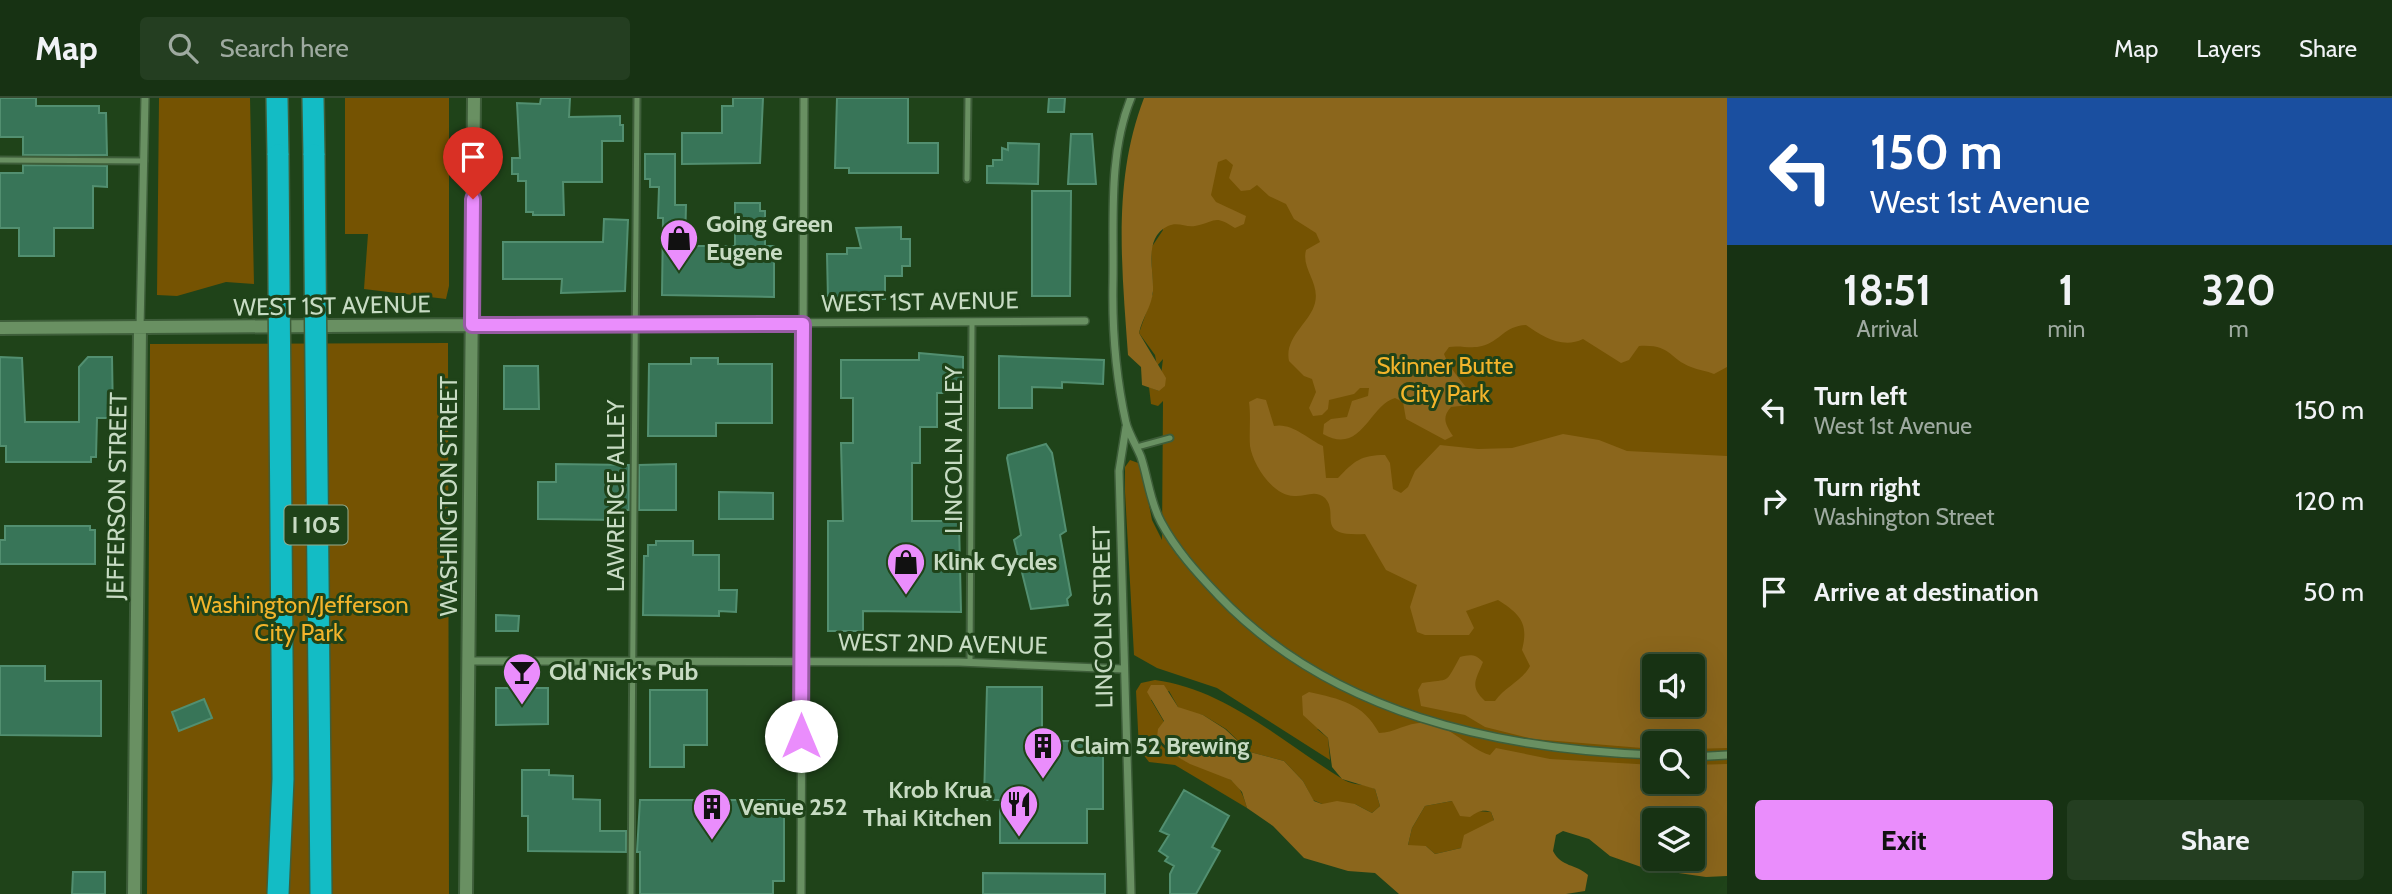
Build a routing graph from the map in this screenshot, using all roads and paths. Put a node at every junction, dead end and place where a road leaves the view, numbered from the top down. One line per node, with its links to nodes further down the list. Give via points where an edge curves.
1 (145, 98): 10 (street, JEFFERSON STREET)
2 (277, 98): 31 (highway, I 105, bridge, via 283,765)
3 (313, 98): 32 (highway, I 105, bridge)
4 (474, 98): 16 (street, WASHINGTON STREET)
5 (637, 98): 14 (lane, LAWRENCE ALLEY)
6 (804, 98): 15 (street)
7 (968, 98): 11 (lane)
8 (1131, 98): 19 (street, via 1116,163 1112,299)
9 (0, 160): 10 (lane)
10 (144, 161): 18 (street, JEFFERSON STREET)
11 (967, 179)
12 (1085, 321): 13 (street, WEST 1ST AVENUE)
13 (972, 323): 15 (street, WEST 1ST AVENUE); 25 (lane, LINCOLN ALLEY)
14 (634, 324): 15 (street, WEST 1ST AVENUE); 16 (street, WEST 1ST AVENUE); 24 (lane, LAWRENCE ALLEY)
15 (803, 324): 23 (street)
16 (472, 325): 18 (street, WEST 1ST AVENUE); 22 (street, WASHINGTON STREET)
17 (0, 328): 18 (street, WEST 1ST AVENUE)
18 (140, 329): 30 (street, JEFFERSON STREET)
19 (1126, 425): 21 (street); 26 (street, LINCOLN STREET, via 1119,471)
20 (1170, 438): 21 (lane)
21 (1137, 447): 27 (street, via 1155,508 1180,553 1238,616 1276,649 1320,677 1404,714 1454,727 1529,744)
22 (469, 661): 24 (street, WEST 2ND AVENUE); 33 (street, WASHINGTON STREET)
23 (802, 661): 24 (street, WEST 2ND AVENUE); 25 (street, WEST 2ND AVENUE); 35 (street)
24 (633, 662): 34 (lane, LAWRENCE ALLEY)
25 (970, 662): 26 (street, WEST 2ND AVENUE)
26 (1123, 669): 36 (street, LINCOLN STREET)
27 (1642, 754)
28 (1727, 755): 29 (street)
29 (1705, 756)
30 (134, 894)
31 (278, 894)
32 (321, 894)
33 (466, 894)
34 (631, 894)
35 (801, 894)
36 (1131, 894)

